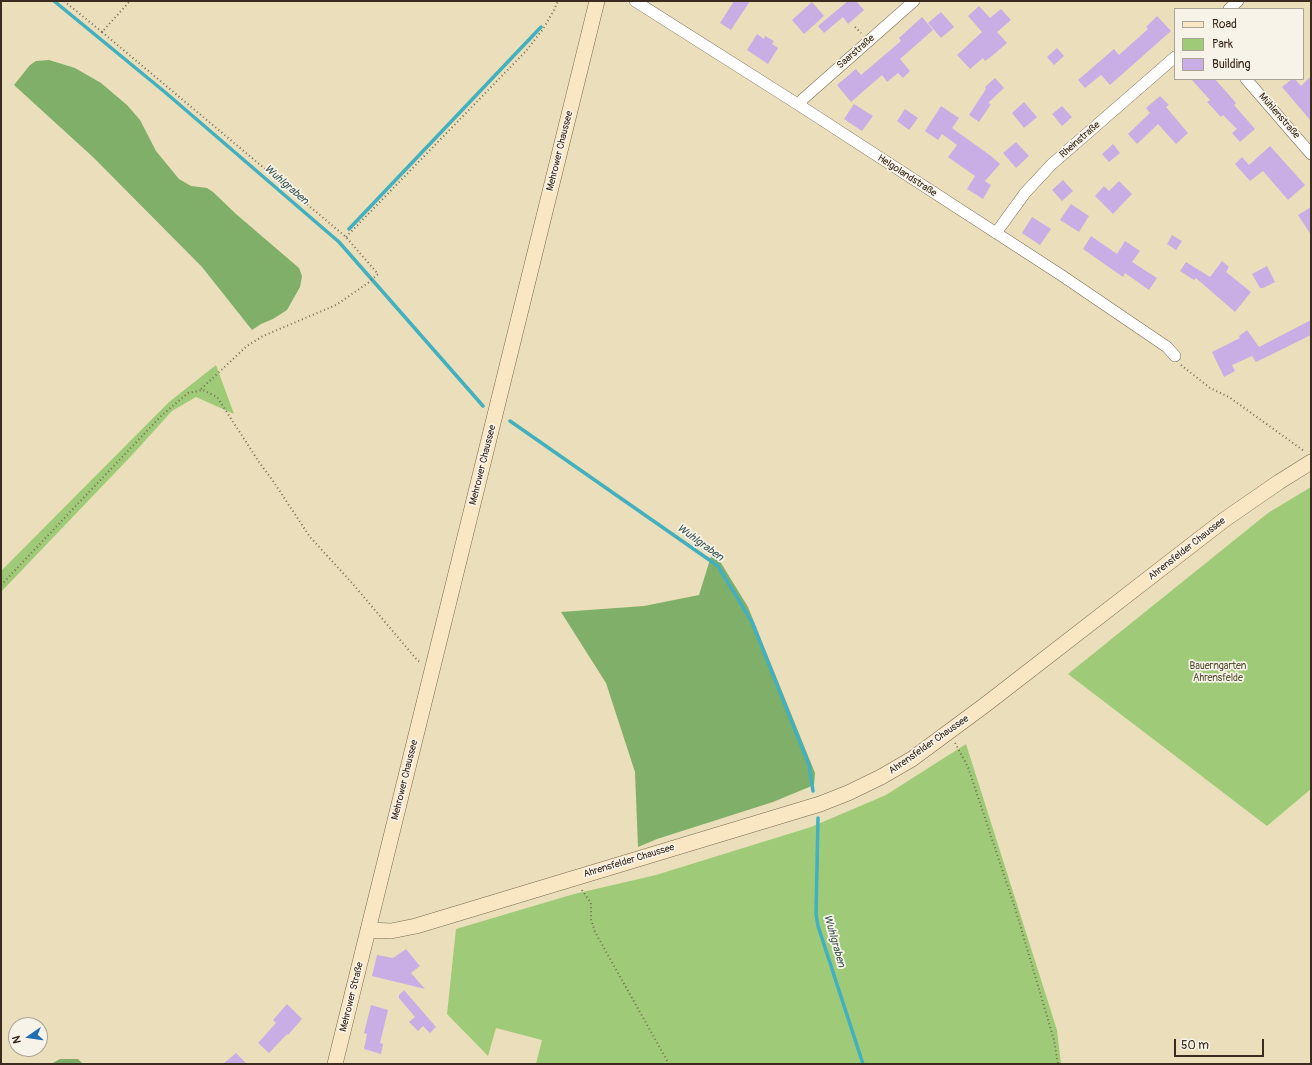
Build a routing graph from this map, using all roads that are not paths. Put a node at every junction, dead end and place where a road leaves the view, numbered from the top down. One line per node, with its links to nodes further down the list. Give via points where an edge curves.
1 (597, 1): 13 (main road, Mehrower Chaussee)
2 (635, 1): 8 (street, Helgolandstraße)
3 (914, 1): 8 (street, Saarstraße)
4 (1238, 1): 5 (street)
5 (1230, 8)
6 (1174, 58): 10 (street, Rheinstraße, via 1052,164 1025,193)
7 (1247, 80): 9 (street, Mühlenstraße)
8 (799, 104): 10 (street, Helgolandstraße)
9 (1311, 154)
10 (996, 232): 11 (street, Helgolandstraße, via 1167,347)
11 (1175, 356)
12 (1309, 458): 13 (main road, Ahrensfelder Chaussee, via 1224,520 947,733 882,777 820,804 416,926 391,931)
13 (368, 930): 14 (main road, Mehrower Straße)
14 (335, 1064)

